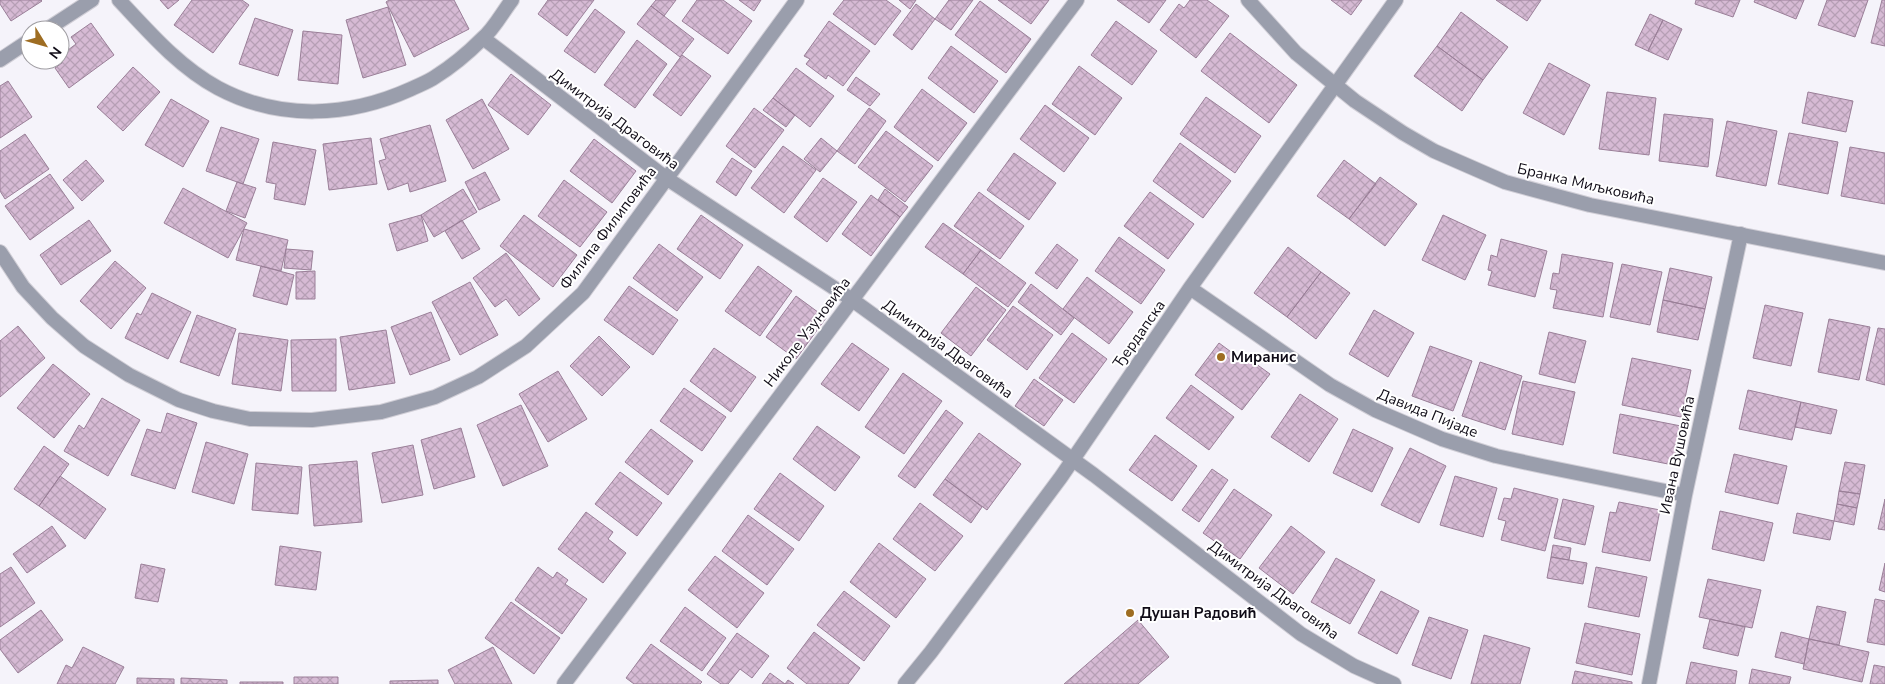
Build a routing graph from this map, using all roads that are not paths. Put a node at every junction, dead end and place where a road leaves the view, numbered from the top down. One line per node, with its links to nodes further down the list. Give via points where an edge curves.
1 (92, 0): 8 (street)
2 (119, 0): 9 (street, via 151,35 218,88 248,101 310,113 362,106 398,94 434,78)
3 (512, 0): 9 (street)
4 (796, 0): 13 (street, Филипа Филиповића)
5 (1077, 0): 18 (street, Николе Узуновића)
6 (1248, 0): 12 (street, Бранка Миљковића, via 1296,53)
7 (1396, 0): 12 (street, Ђердапска)
8 (61, 20)
9 (483, 38): 13 (street, Димитрија Драговића)
10 (20, 47): 11 (street)
11 (0, 60)
12 (1334, 85): 14 (street, Бранка Миљковића, via 1382,120 1434,151 1505,182 1590,205); 17 (street, Ђердапска)
13 (666, 178): 15 (street, Филипа Филиповића, via 583,293 526,346 478,377 435,398 381,412 312,420 250,419 213,411 179,400 129,375 84,346 52,318 23,287); 18 (street, Димитрија Драговића)
14 (1741, 234): 16 (street, Бранка Миљковића); 20 (street, Ивана Вушовића)
15 (0, 252)
16 (1885, 263)
17 (1190, 288): 19 (street, Ђердапска); 20 (street, Давида Пијаде, via 1330,385 1375,410 1442,439 1496,456)
18 (851, 300): 19 (street, Димитрија Драговића); 21 (street, Николе Узуновића)
19 (1072, 459): 22 (street, Ђердапска); 23 (street, Димитрија Драговића, via 1301,634 1354,666)
20 (1685, 495): 24 (street, Ивана Вушовића)
21 (564, 684)
22 (905, 684)
23 (1394, 684)
24 (1650, 684)

